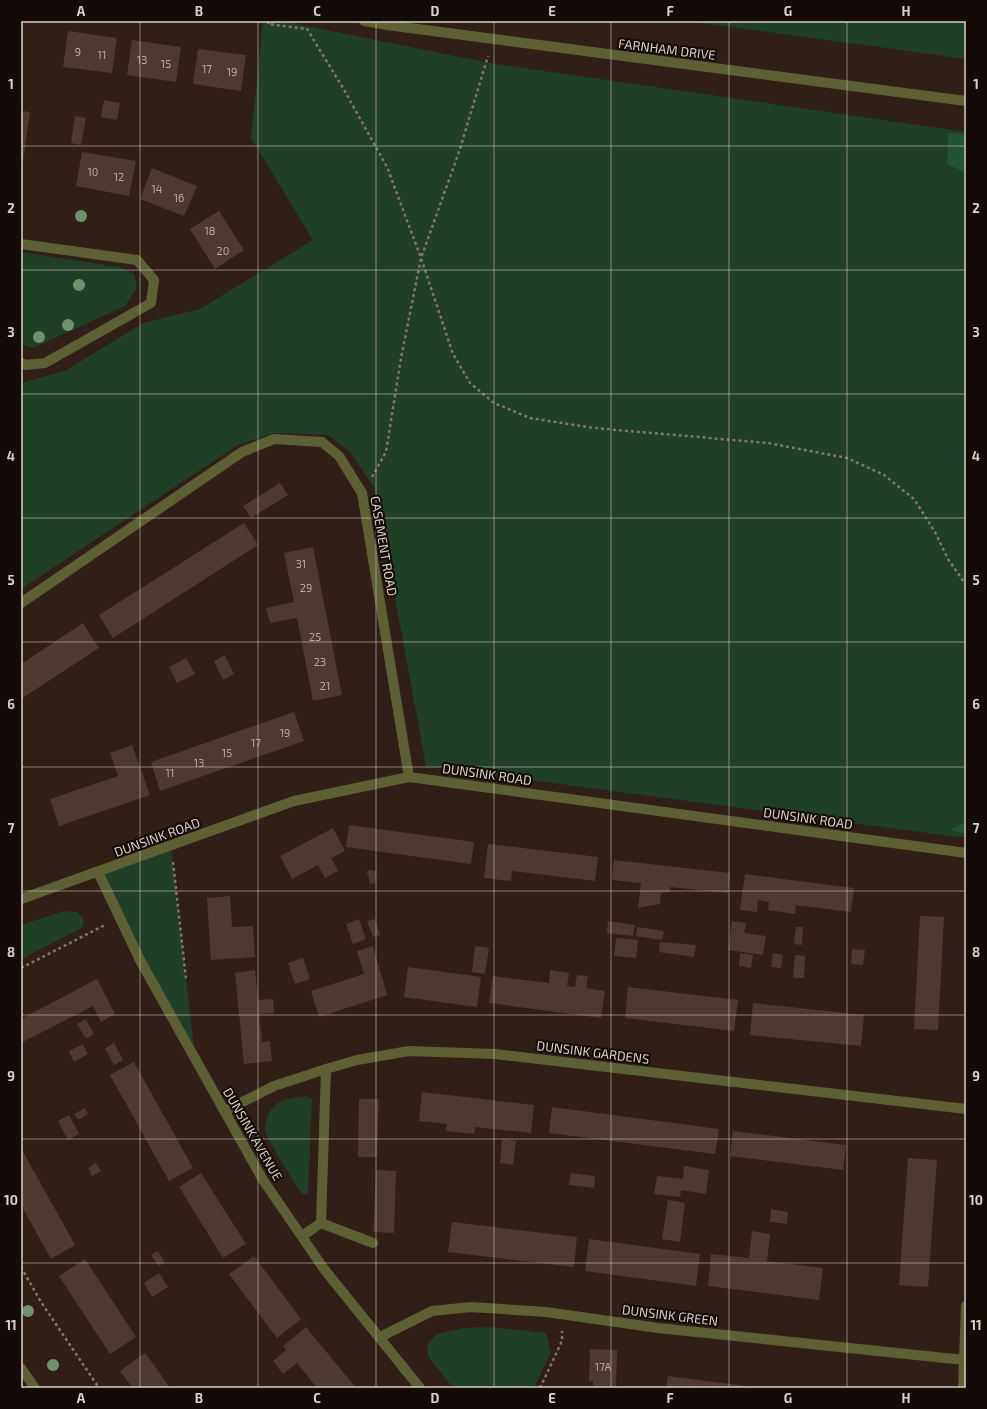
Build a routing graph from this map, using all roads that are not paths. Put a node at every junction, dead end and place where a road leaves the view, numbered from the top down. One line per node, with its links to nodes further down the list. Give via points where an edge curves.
1 (364, 21): 2 (street, FARNHAM DRIVE)
2 (966, 101)
3 (21, 244): 4 (street, via 137,260 154,280 151,303 45,363)
4 (21, 363)
5 (21, 603): 6 (street, CASEMENT ROAD, via 242,452 274,439 322,442 339,456 362,493)
6 (409, 777): 7 (street, DUNSINK ROAD); 8 (street, DUNSINK ROAD, via 294,801)
7 (966, 853)
8 (98, 872): 9 (street, DUNSINK ROAD); 12 (street, DUNSINK AVENUE, via 141,962)
9 (21, 898)
10 (326, 1069): 11 (street, DUNSINK GARDENS, via 357,1060 409,1051 495,1054); 12 (street, DUNSINK GARDENS, via 274,1086); 13 (street)
11 (966, 1109)
12 (225, 1111): 14 (street, DUNSINK AVENUE, via 263,1180)
13 (321, 1222): 14 (street); 15 (street)
14 (302, 1236): 17 (street, DUNSINK AVENUE, via 324,1269)
15 (373, 1243)
16 (966, 1306): 18 (street)
17 (380, 1337): 18 (street, DUNSINK GREEN, via 432,1311 471,1307); 21 (street, DUNSINK AVENUE)
18 (964, 1360): 22 (street)
19 (21, 1368): 20 (street)
20 (35, 1388)
21 (420, 1388)
22 (963, 1388)

